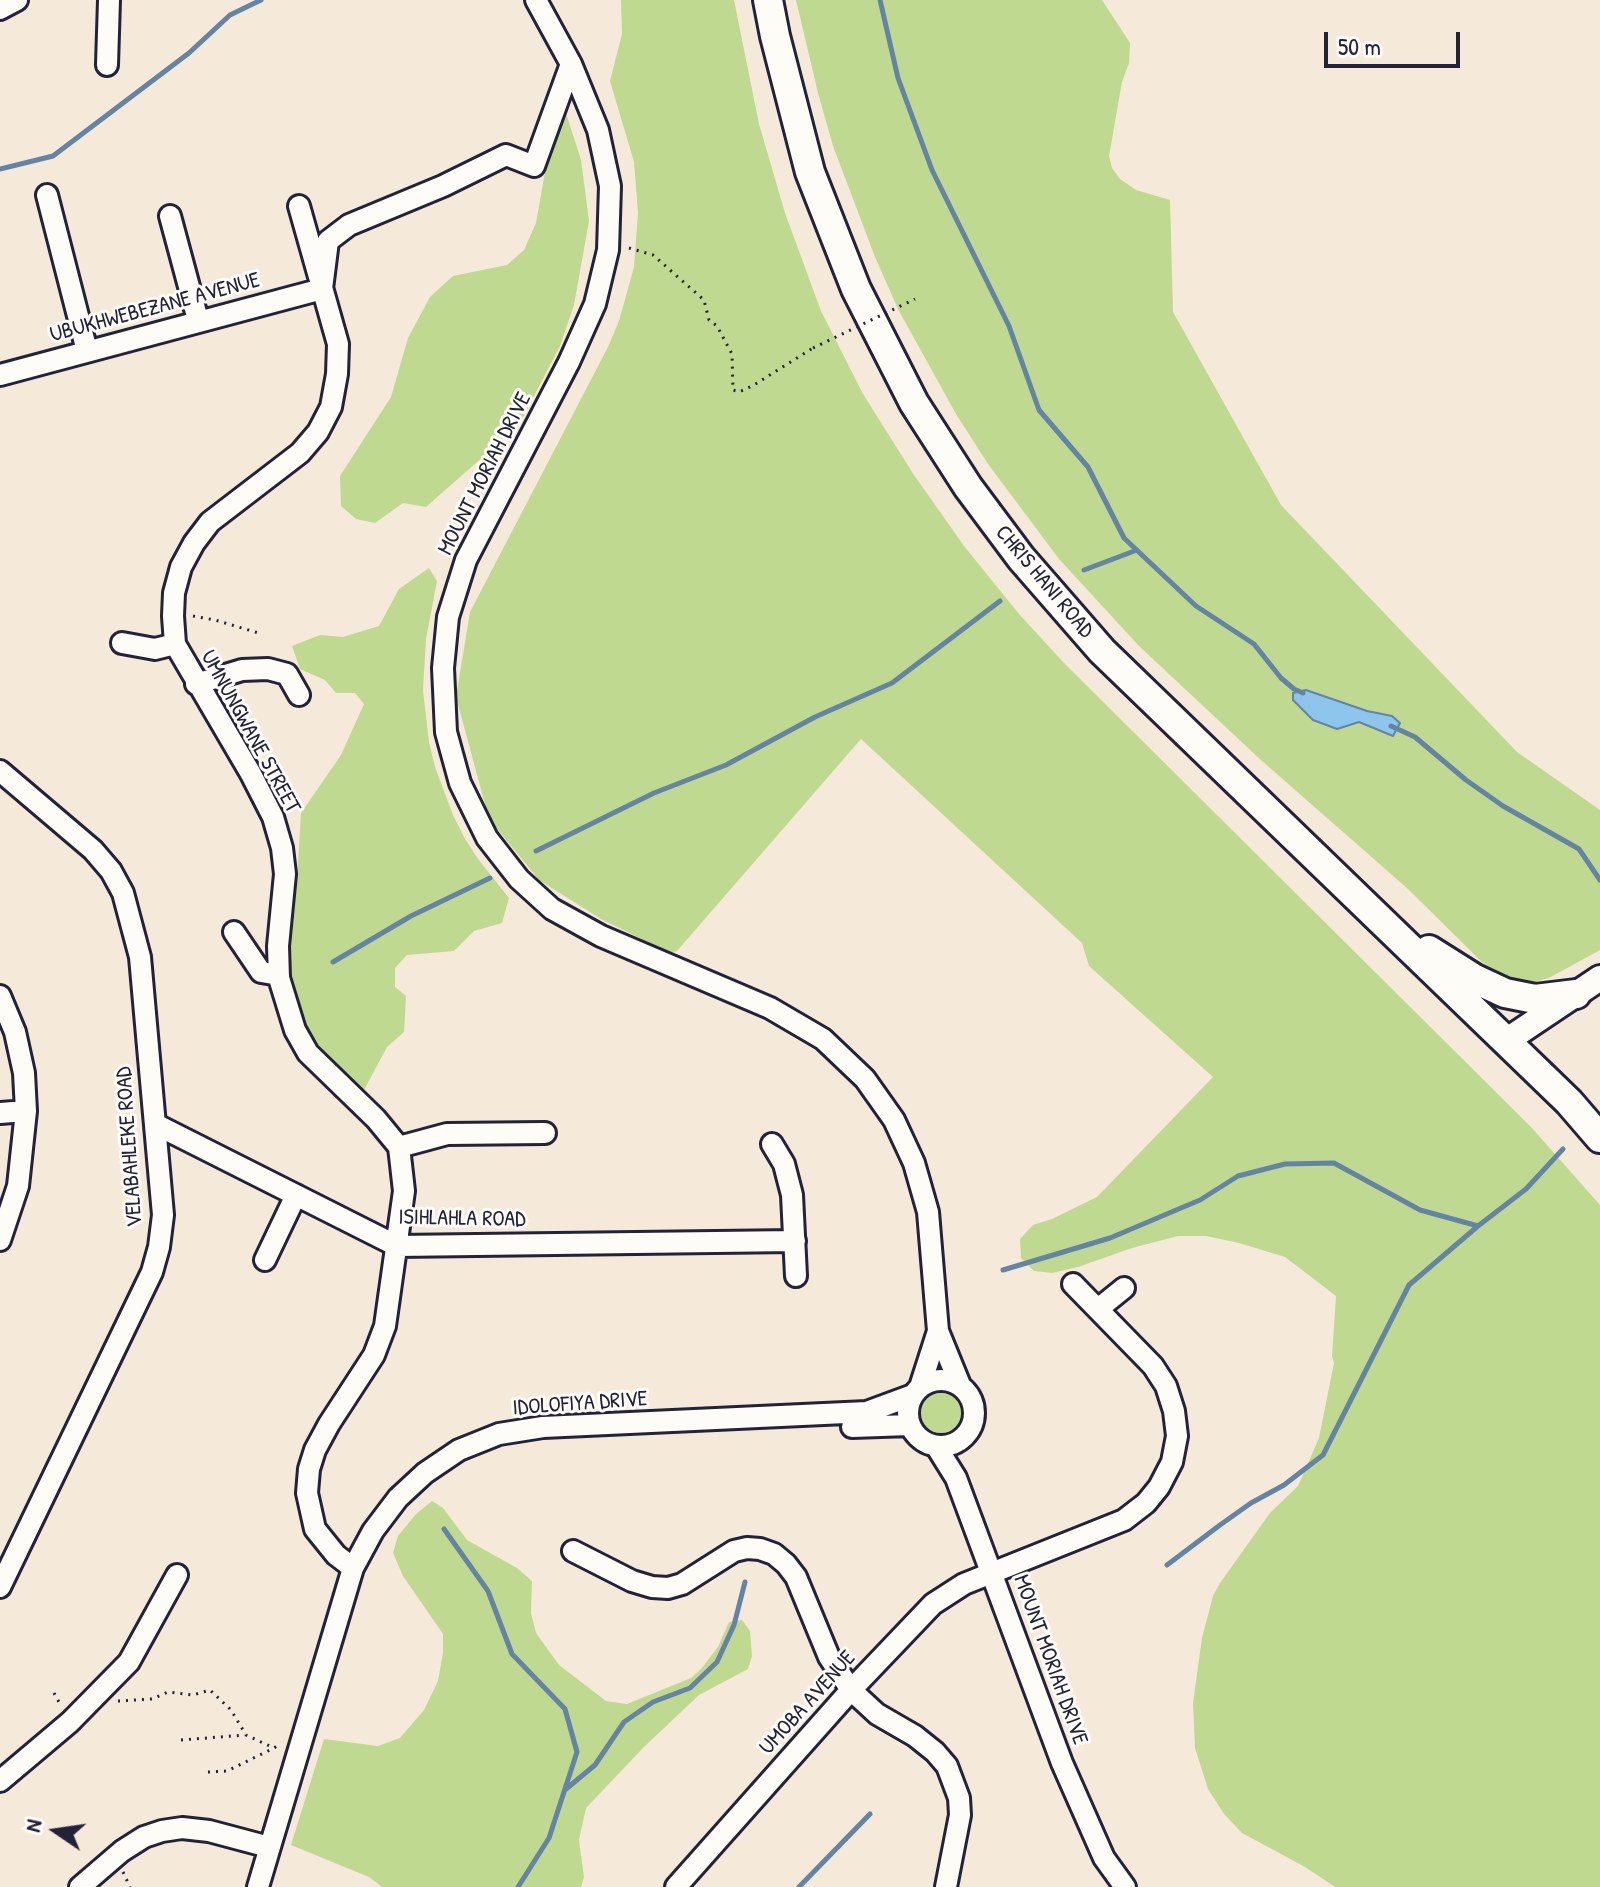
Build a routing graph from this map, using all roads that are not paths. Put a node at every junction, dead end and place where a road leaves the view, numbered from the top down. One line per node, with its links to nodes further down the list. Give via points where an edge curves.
1 (17, 0): 5 (street)
2 (109, 0): 7 (street)
3 (536, 0): 6 (street, MOUNT MORIAH DRIVE)
4 (768, 0): 20 (main road, CHRIS HANI ROAD, via 810,172 856,289 914,403 968,487 1102,651)
5 (0, 9)
6 (571, 64): 11 (street, UMNUNGWANE STREET, via 534,166 506,155 349,225 328,241); 43 (street, MOUNT MORIAH DRIVE, via 598,130 610,186 608,243 595,304 466,560 448,617 443,668 446,732 460,783 487,838 519,879 552,909 601,936 770,1008 823,1039 865,1079 894,1120 914,1163 928,1212)
7 (107, 65)
8 (47, 195): 13 (street)
9 (299, 206): 11 (street, UMNUNGWANE STREET)
10 (170, 216): 12 (street)
11 (322, 289): 12 (street, UBUKHWEBEZANE AVENUE); 16 (street, UMNUNGWANE STREET, via 338,344 331,407 300,453 210,522 194,543 174,593)
12 (198, 320): 13 (street, UBUKHWEBEZANE AVENUE)
13 (87, 351): 14 (street, UBUKHWEBEZANE AVENUE)
14 (0, 375)
15 (122, 643): 16 (street, via 155,649)
16 (175, 644): 17 (street, UMNUNGWANE STREET)
17 (196, 684): 18 (street, via 242,670 268,669 287,674); 22 (street, UMNUNGWANE STREET, via 251,774 282,848)
18 (299, 695)
19 (0, 771): 29 (street, VELABAHLEKE ROAD, via 93,850 123,893 140,957)
20 (1381, 920): 24 (main road, via 1505,993 1535,999); 26 (main road, CHRIS HANI ROAD)
21 (234, 932): 22 (street, via 261,972)
22 (279, 975): 33 (street, UMNUNGWANE STREET, via 285,1005 308,1053)
23 (1600, 978): 24 (street)
24 (1576, 994): 26 (street)
25 (0, 996): 27 (street, via 15,1032)
26 (1506, 1041): 31 (main road, CHRIS HANI ROAD)
27 (26, 1111): 28 (street); 35 (street, via 18,1186)
28 (0, 1113)
29 (155, 1124): 34 (street, ISIHLAHLA ROAD); 53 (street, VELABAHLEKE ROAD, via 163,1215 152,1272)
30 (545, 1133): 33 (street, via 447,1134)
31 (1600, 1138)
32 (772, 1144): 36 (street, via 789,1178)
33 (399, 1147): 37 (street, via 404,1191)
34 (296, 1195): 37 (street, ISIHLAHLA ROAD); 38 (street)
35 (0, 1240)
36 (795, 1241): 37 (street, ISIHLAHLA ROAD); 39 (street)
37 (397, 1246): 50 (street, via 385,1326 374,1355 329,1424 309,1469 307,1493 315,1529)
38 (265, 1260)
39 (796, 1276)
40 (1073, 1284): 42 (street, UMOBA AVENUE)
41 (1124, 1288): 42 (street)
42 (1098, 1309): 51 (street, UMOBA AVENUE, via 1166,1386 1177,1436 1172,1462 1146,1503 1124,1520)
43 (938, 1331): 44 (street, MOUNT MORIAH DRIVE); 45 (street, MOUNT MORIAH DRIVE)
44 (960, 1385): 45 (street, via 938,1379); 48 (street, MOUNT MORIAH DRIVE, via 973,1404 974,1416 965,1437)
45 (916, 1391): 46 (street, IDOLOFIYA DRIVE); 47 (street, MOUNT MORIAH DRIVE, via 907,1412)
46 (867, 1412): 47 (street, via 852,1427); 50 (street, IDOLOFIYA DRIVE, via 499,1434 459,1450 425,1473 398,1498)
47 (910, 1425): 48 (street, via 923,1442)
48 (946, 1445): 51 (street, MOUNT MORIAH DRIVE)
49 (573, 1551): 54 (street, via 632,1581 668,1588 734,1551 774,1554 796,1577 829,1657)
50 (353, 1568): 56 (street, IDOLOFIYA DRIVE)
51 (993, 1572): 54 (street, UMOBA AVENUE, via 933,1604); 57 (street, MOUNT MORIAH DRIVE, via 1062,1763)
52 (177, 1575): 55 (street, via 129,1662)
53 (0, 1587)
54 (851, 1690): 60 (street, UMOBA AVENUE); 61 (street, via 947,1766 960,1815)
55 (0, 1781)
56 (269, 1847): 58 (street, via 209,1831 162,1831 122,1851); 59 (street, IDOLOFIYA DRIVE)
57 (1104, 1858): 62 (street, MOUNT MORIAH DRIVE); 63 (street, MOUNT MORIAH DRIVE)
58 (80, 1887)
59 (258, 1887)
60 (676, 1887)
61 (946, 1887)
62 (1109, 1887)
63 (1125, 1887)

